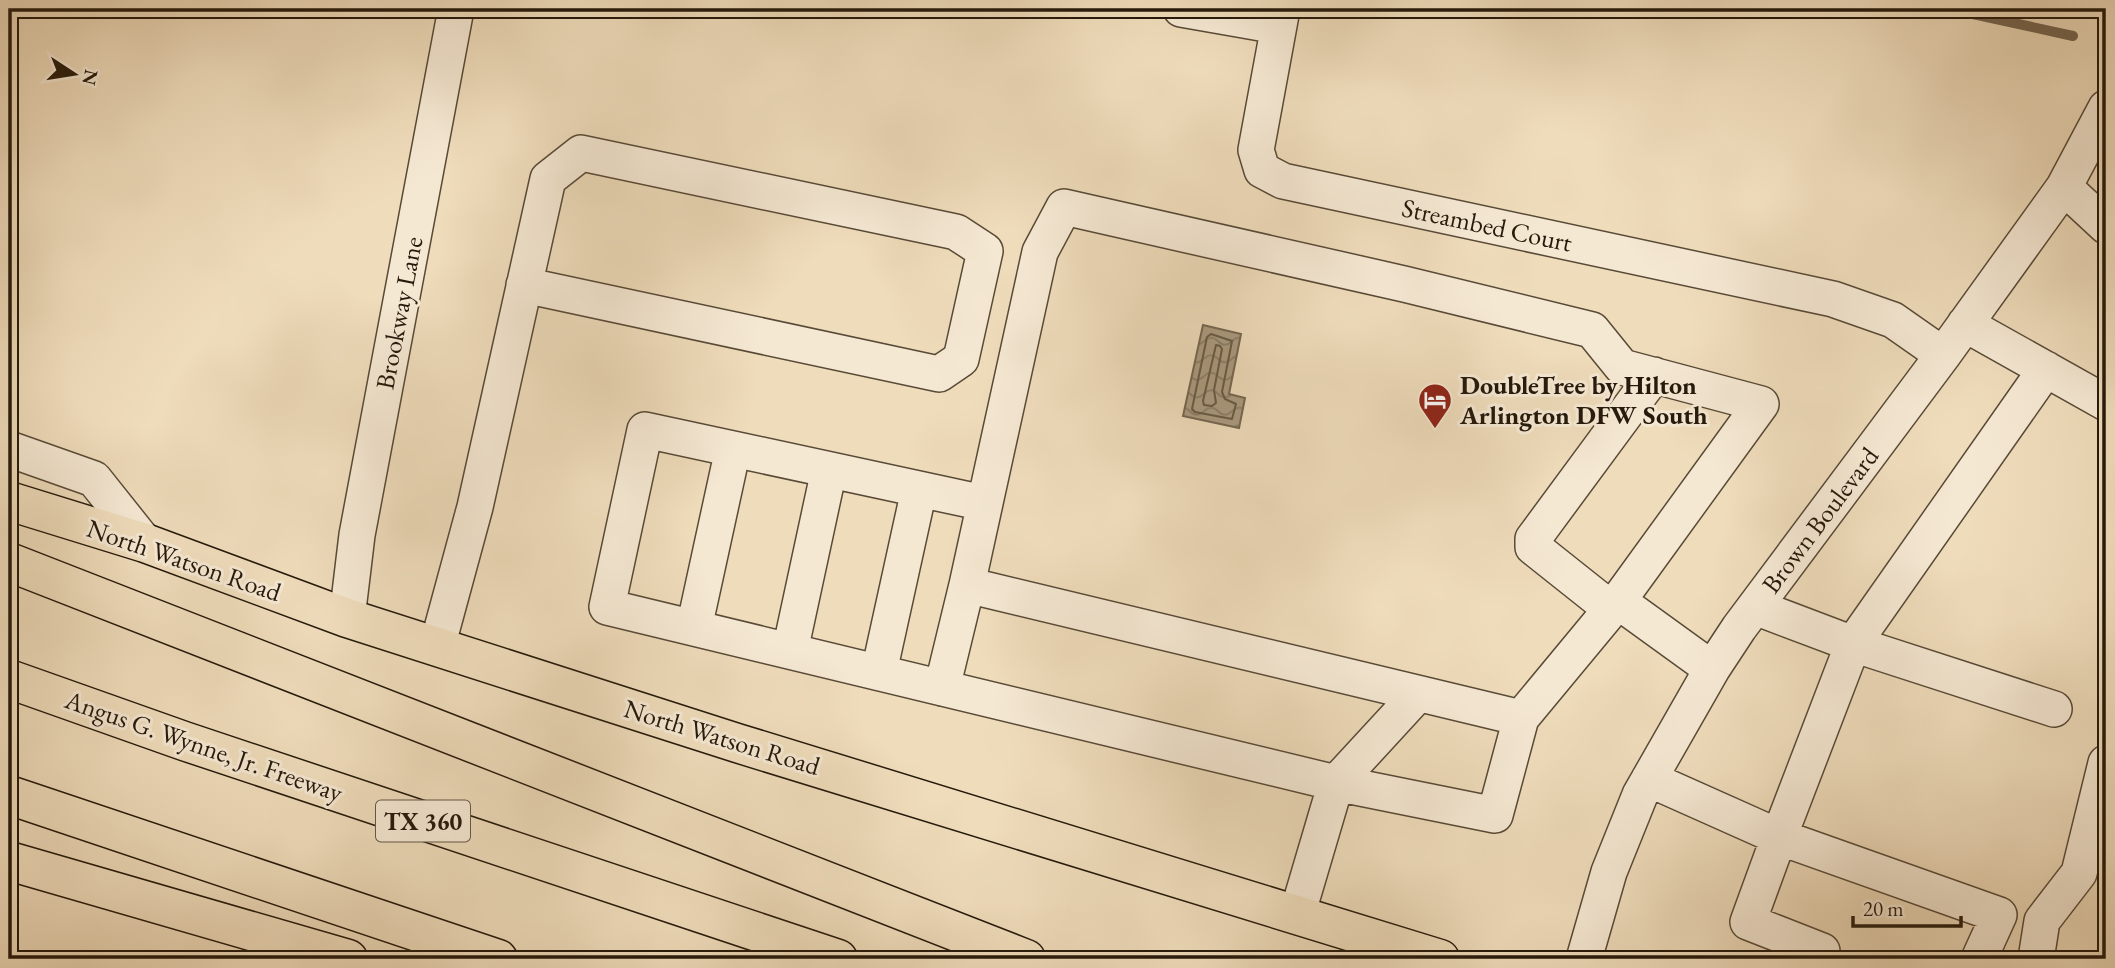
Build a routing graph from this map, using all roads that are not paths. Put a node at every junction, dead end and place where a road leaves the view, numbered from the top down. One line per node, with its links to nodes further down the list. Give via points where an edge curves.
1 (456, 9): 24 (street, Brookway Lane, via 358,535)
2 (1181, 9): 3 (street, Streambed Court)
3 (1280, 18): 9 (street, Streambed Court, via 1256,150 1262,170 1283,181 1833,299 1893,320)
4 (2106, 108): 5 (street, Brown Boulevard)
5 (2064, 187): 6 (street); 8 (street, Brown Boulevard)
6 (2106, 226)
7 (524, 285): 7 (street, via 548,179 581,153 956,232 985,251 961,359 939,374); 27 (street, via 475,507)
8 (1965, 324): 9 (street, Brown Boulevard); 10 (street)
9 (1943, 355): 23 (street, Brown Boulevard)
10 (2046, 369): 12 (street); 26 (street)
11 (1654, 376): 18 (street, via 1622,367 1592,330 1064,207 1040,252); 22 (street, via 1533,539 1533,547); 22 (street, via 1761,404)
12 (2106, 403)
13 (9, 449): 19 (street, via 94,480)
14 (733, 449): 15 (street); 25 (street); 25 (street, via 645,430 607,607)
15 (829, 470): 16 (street); 28 (street)
16 (919, 489): 18 (street); 30 (street)
17 (9, 501): 19 (main road, North Watson Road)
18 (984, 503): 21 (street)
19 (145, 543): 24 (main road, North Watson Road)
20 (9, 562): 47 (main road)
21 (967, 585): 32 (street); 33 (street)
22 (1615, 605): 29 (street); 35 (street)
23 (1755, 607): 26 (street); 29 (street, Brown Boulevard)
24 (347, 618): 27 (main road, North Watson Road)
25 (694, 628): 28 (street)
26 (1853, 645): 34 (street); 40 (street)
27 (437, 647): 42 (main road, North Watson Road)
28 (790, 650): 30 (street)
29 (1712, 669): 37 (street, Brown Boulevard)
30 (879, 672): 32 (street)
31 (9, 679): 46 (main road, Angus G. Wynne, Jr. Freeway / TX 360)
32 (942, 688): 38 (street)
33 (1418, 694): 35 (street); 38 (street)
34 (2054, 709)
35 (1521, 718): 38 (street, via 1495,815)
36 (2106, 763): 51 (street, via 2079,873 2042,921)
37 (1649, 779): 40 (street); 49 (street, Brown Boulevard, via 1609,872)
38 (1336, 783): 42 (street)
39 (9, 795): 45 (main road)
40 (1779, 836): 43 (street, via 1748,922); 50 (street, via 1999,915)
41 (9, 861): 44 (main road)
42 (1297, 915): 48 (main road, North Watson Road)
43 (1829, 956)
44 (348, 959)
45 (498, 959)
46 (838, 959)
47 (1026, 959)
48 (1440, 959)
49 (1584, 959)
50 (1979, 959)
51 (2036, 959)

